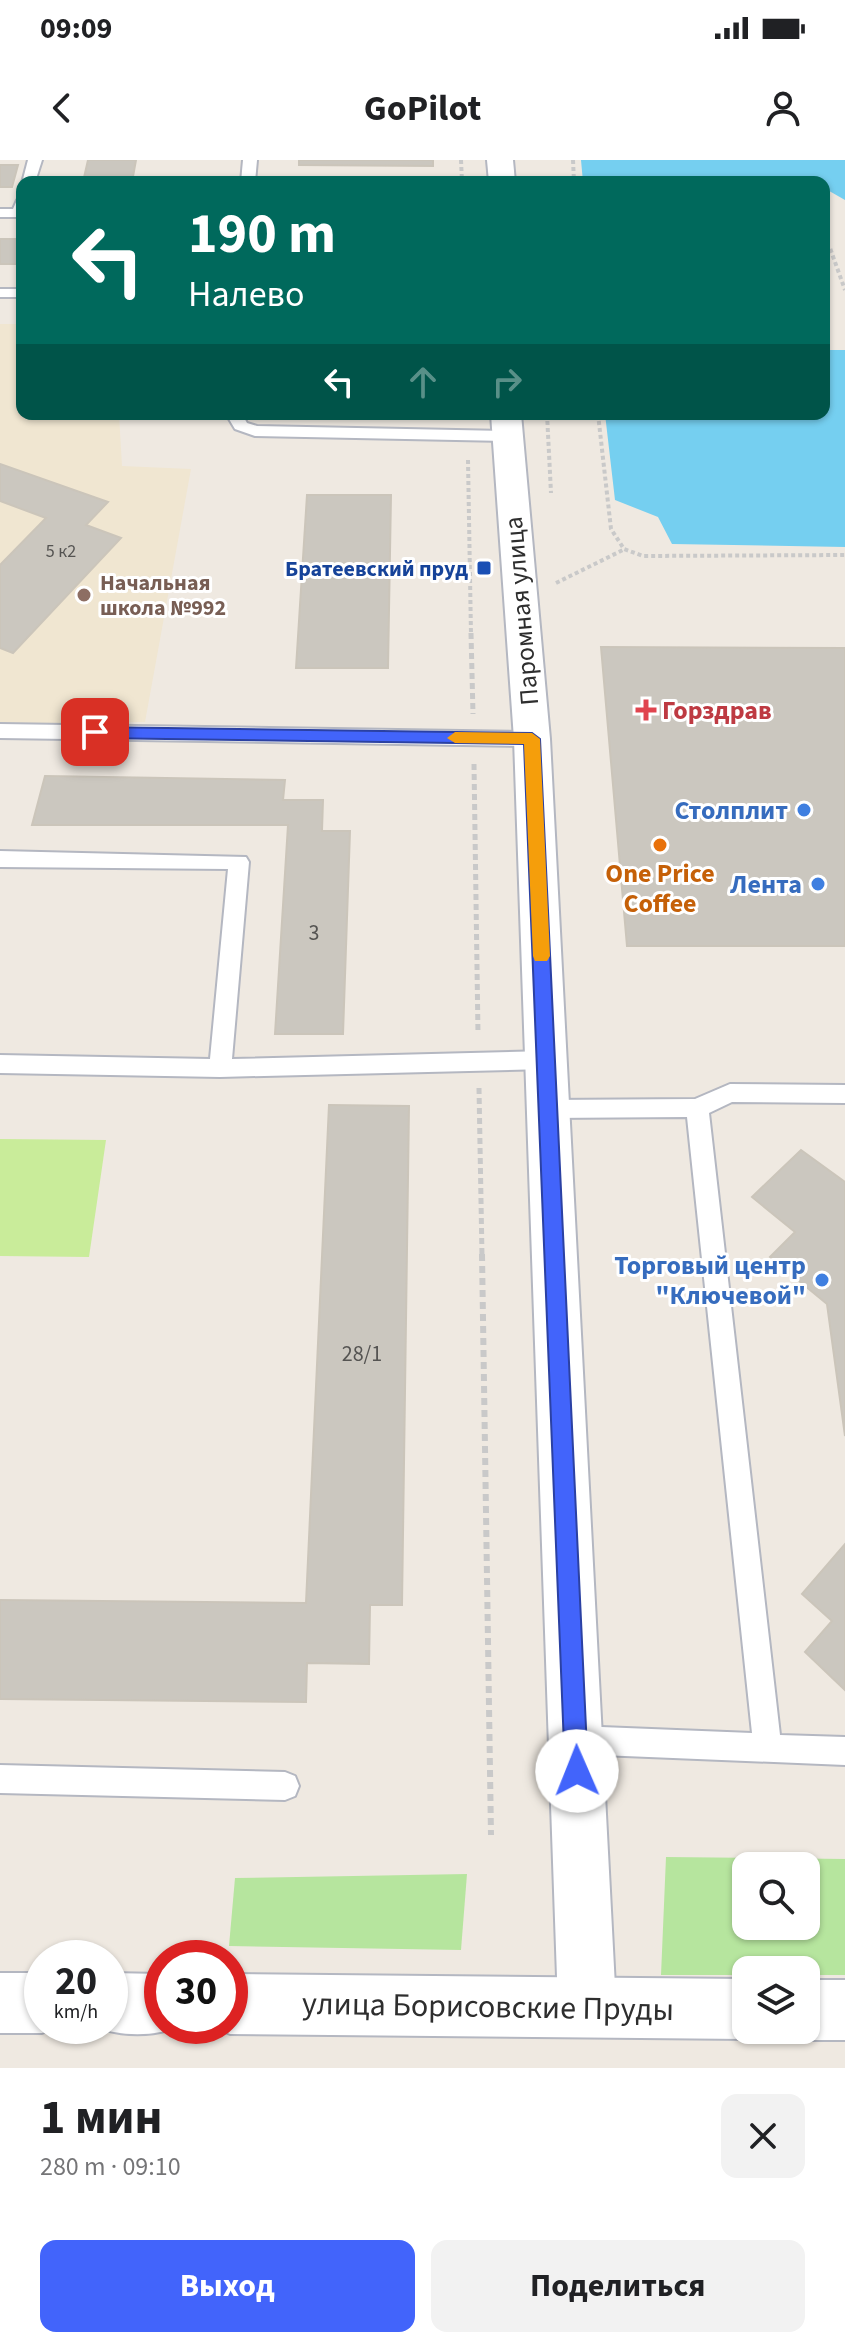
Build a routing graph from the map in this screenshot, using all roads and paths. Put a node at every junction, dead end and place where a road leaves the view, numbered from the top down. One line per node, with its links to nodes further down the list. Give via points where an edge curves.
1 (830, 248): 2 (path)
2 (845, 290)
3 (238, 420): 5 (lane, via 255,431)
4 (599, 420): 6 (path, via 611,529)
5 (493, 429): 10 (path); 11 (street, Паромная улица)
6 (624, 549): 7 (path, via 643,556); 8 (path)
7 (845, 555)
8 (556, 585)
9 (0, 731): 10 (lane)
10 (473, 738): 11 (lane); 14 (path)
11 (532, 739): 13 (street, Паромная улица)
12 (0, 859): 16 (lane, via 239,862)
13 (546, 1060): 14 (lane); 19 (street, Паромная улица)
14 (479, 1062): 16 (lane); 25 (path)
15 (0, 1064): 16 (lane)
16 (220, 1068)
17 (845, 1094): 18 (lane, via 730,1093)
18 (697, 1108): 19 (lane); 21 (lane)
19 (548, 1109): 20 (street, Паромная улица)
20 (576, 1740): 21 (lane); 29 (street, Паромная улица)
21 (768, 1750): 22 (lane)
22 (845, 1751)
23 (0, 1779): 24 (lane)
24 (285, 1786)
25 (491, 1835)
26 (0, 2003): 27 (street)
27 (24, 2003)
28 (248, 2004): 29 (street, улица Борисовские Пруды)
29 (587, 2006): 30 (street, улица Борисовские Пруды)
30 (732, 2009)
31 (820, 2010): 32 (street)
32 (845, 2010)

